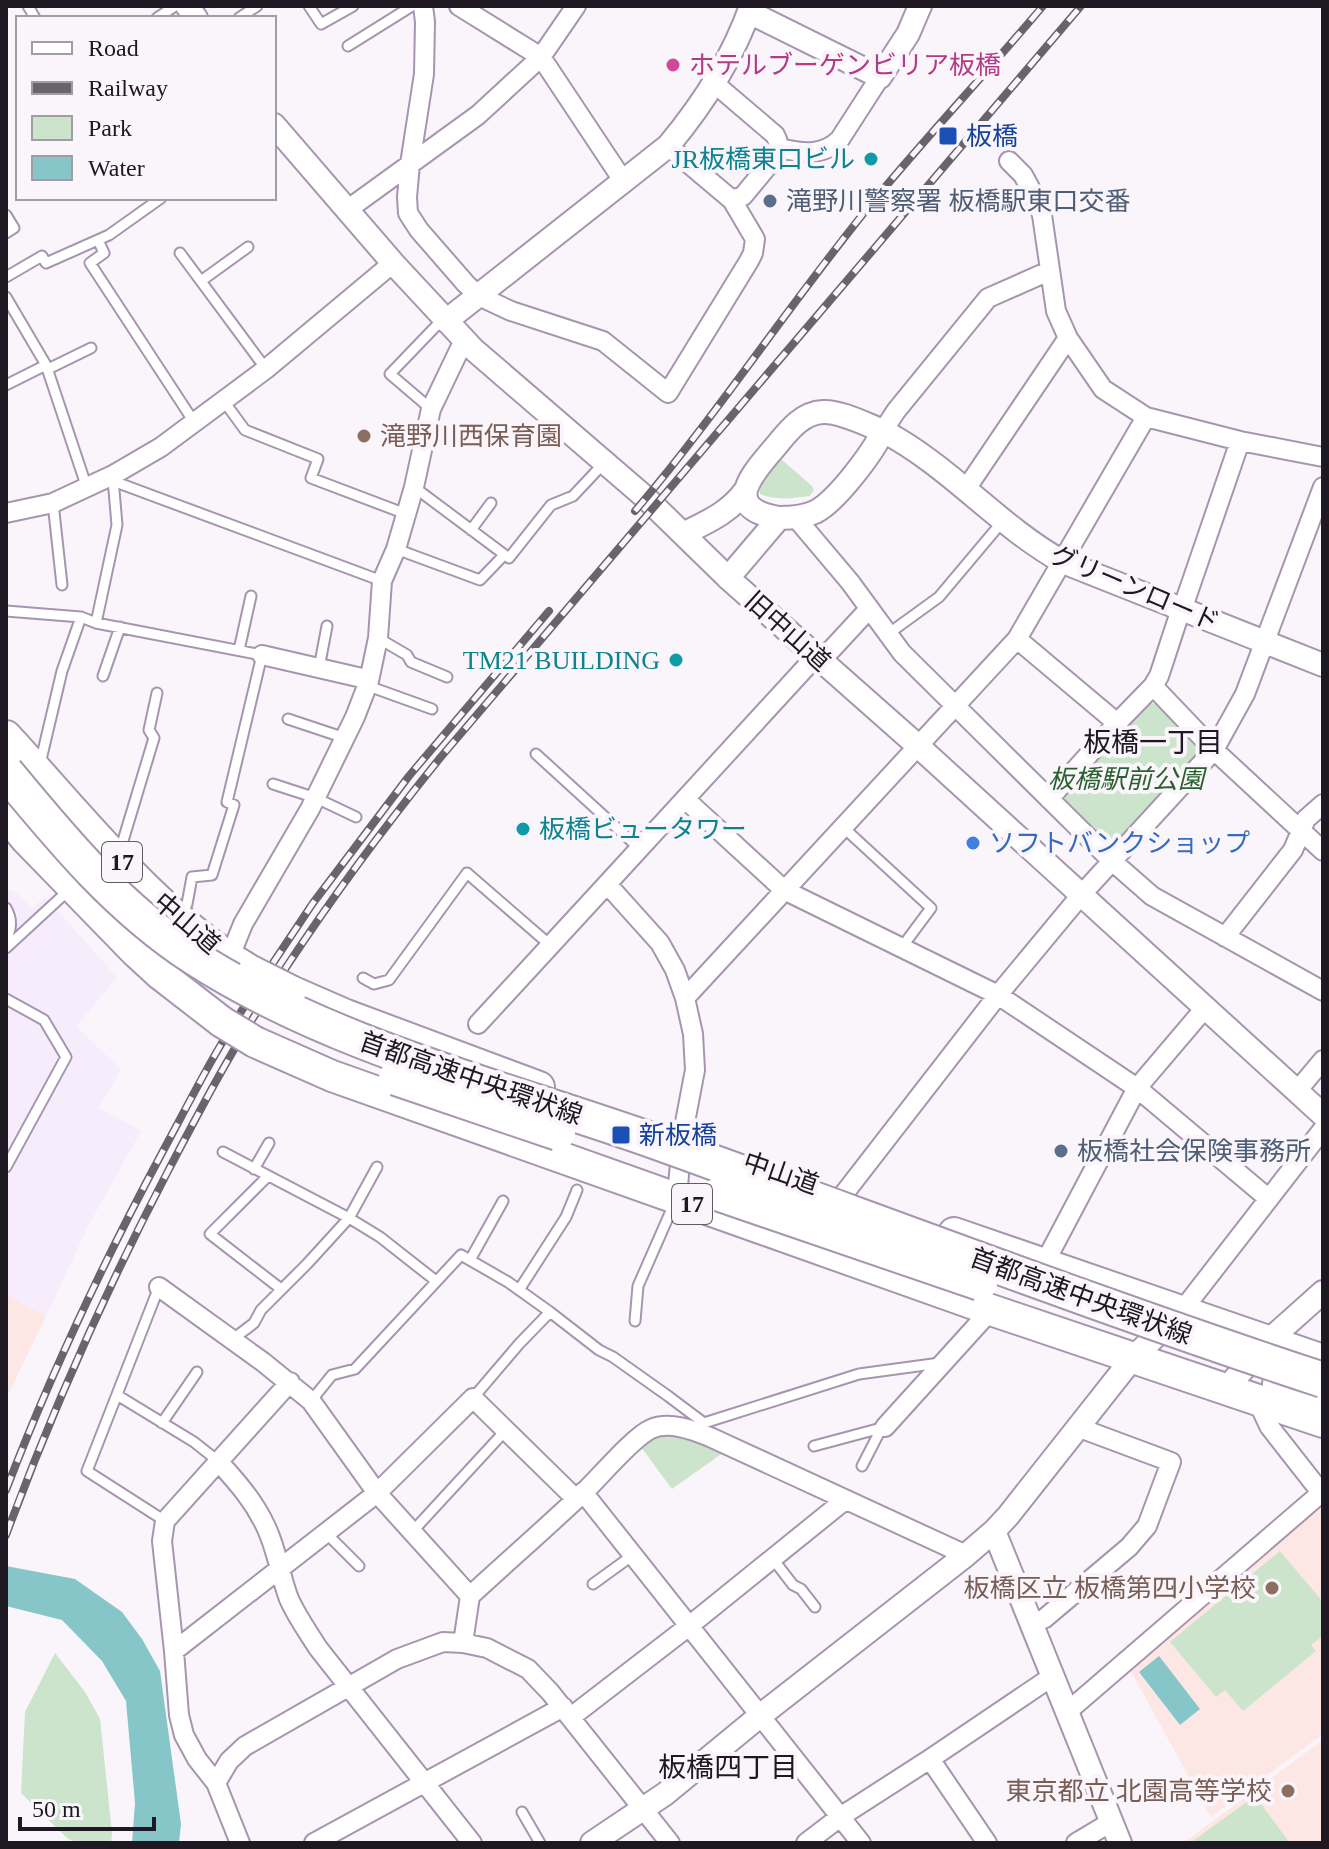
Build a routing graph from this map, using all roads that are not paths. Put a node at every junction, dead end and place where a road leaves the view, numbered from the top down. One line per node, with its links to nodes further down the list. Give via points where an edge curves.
1 (309, 6): 2 (lane, via 321,24)
2 (353, 6)
3 (412, 6): 9 (lane)
4 (423, 6): 17 (street, via 424,74)
5 (459, 6): 10 (street)
6 (576, 6): 10 (street)
7 (920, 6): 11 (street)
8 (745, 8): 11 (street); 12 (street, via 732,53)
9 (348, 46)
10 (541, 57): 17 (street, via 478,115); 18 (street)
11 (880, 77): 15 (street, via 834,146 820,152)
12 (714, 83): 14 (street); 15 (street, via 775,135)
13 (276, 127): 21 (street, 旧中山道)
14 (668, 146): 18 (street); 20 (street)
15 (779, 148): 20 (street, via 743,196)
16 (1009, 161): 28 (street, via 1023,175 1042,215)
17 (410, 164): 21 (street); 31 (street, via 408,213)
18 (624, 182): 31 (street)
19 (158, 200): 24 (lane)
20 (732, 200): 31 (street, via 753,232 753,253 668,393 603,341)
21 (347, 210): 27 (street, 旧中山道)
22 (6, 215): 23 (lane, via 14,228)
23 (6, 233)
24 (98, 240): 29 (lane, via 46,263 42,256); 43 (lane, via 104,253 90,263)
25 (248, 247): 30 (lane)
26 (180, 253): 30 (lane)
27 (393, 263): 33 (street, 旧中山道); 38 (street)
28 (1049, 271): 34 (street, via 1056,311); 44 (street, via 988,298)
29 (6, 277)
30 (201, 281): 38 (lane)
31 (479, 296): 33 (street)
32 (6, 297): 37 (lane)
33 (446, 321): 35 (street, 旧中山道); 41 (lane, via 390,374)
34 (1068, 338): 42 (street, via 1103,389); 52 (street)
35 (464, 340): 41 (street); 47 (street, 旧中山道)
36 (91, 348): 37 (lane)
37 (47, 367): 39 (lane); 51 (lane)
38 (266, 369): 40 (street)
39 (6, 385)
40 (223, 400): 43 (street); 57 (lane, via 245,430 318,459 311,478)
41 (431, 409): 49 (street)
42 (1146, 417): 45 (street); 64 (street)
43 (194, 422): 48 (street)
44 (883, 431): 52 (street, グリーンロード, via 924,454); 53 (street, グリーンロード, via 834,413 802,418 754,472); 58 (street, via 832,500 816,511)
45 (1240, 441): 46 (street); 70 (street)
46 (1323, 457)
47 (604, 463): 61 (street, 旧中山道); 63 (lane, via 573,496 551,505 509,558)
48 (113, 478): 51 (street); 66 (lane); 73 (lane, via 117,525)
49 (414, 487): 57 (street); 60 (lane)
50 (1323, 487): 79 (street)
51 (87, 488): 54 (street)
52 (966, 489): 59 (street, グリーンロード)
53 (745, 491): 58 (street, via 752,508 764,516); 61 (street, グリーンロード, via 722,515)
54 (53, 503): 56 (street); 67 (lane)
55 (491, 503): 60 (lane)
56 (6, 513)
57 (406, 514): 62 (street)
58 (787, 518): 65 (street); 69 (street)
59 (1004, 519): 64 (street, グリーンロード); 76 (lane, via 939,597)
60 (471, 530): 63 (lane)
61 (683, 534): 65 (street, 旧中山道)
62 (396, 549): 63 (lane, via 480,580); 66 (street)
63 (504, 555)
64 (1063, 562): 70 (street, グリーンロード); 78 (street)
65 (728, 578): 82 (street, 旧中山道)
66 (382, 581): 77 (street)
67 (62, 585)
68 (251, 596): 80 (lane)
69 (869, 609): 76 (street); 82 (street)
70 (1182, 609): 79 (street, グリーンロード); 88 (street)
71 (6, 611): 72 (lane)
72 (81, 617): 73 (lane); 100 (lane)
73 (96, 623): 75 (lane)
74 (327, 626): 84 (lane)
75 (120, 627): 80 (lane); 85 (lane)
76 (888, 634): 90 (street)
77 (378, 638): 86 (lane, via 411,662); 87 (street)
78 (1017, 639): 90 (street); 93 (street)
79 (1265, 642): 83 (street, グリーンロード); 97 (street, via 1245,694)
80 (239, 650): 81 (lane)
81 (262, 655): 84 (street); 120 (lane, via 227,802 234,805 217,861 212,875 192,877)
82 (819, 659): 96 (street, 旧中山道); 104 (street)
83 (1323, 665)
84 (319, 668): 87 (street)
85 (103, 676)
86 (447, 677)
87 (369, 681): 91 (lane, via 371,687); 95 (street)
88 (1153, 686): 93 (street); 97 (street)
89 (157, 693): 113 (lane, via 149,730 154,738)
90 (956, 706): 96 (street); 105 (street)
91 (432, 709)
92 (288, 719): 95 (lane)
93 (1117, 723): 105 (street)
94 (6, 736): 100 (highway, 中山道 / 17)
95 (345, 738): 103 (street)
96 (918, 746): 109 (street); 118 (street, 旧中山道)
97 (1214, 750): 110 (street); 114 (street)
98 (536, 754): 111 (lane)
99 (6, 761): 173 (highway, bridge, via 151,932 223,994 305,1042 442,1094)
100 (22, 771): 113 (highway, 中山道 / 17); 170 (highway, 首都高速中央環状線, bridge, via 62,840 146,924 227,977 329,1028)
101 (273, 784): 103 (lane)
102 (6, 789): 170 (highway, 首都高速中央環状線, bridge, via 52,844 140,927 223,983 288,1016 1137,1320)
103 (316, 798): 108 (lane); 126 (street)
104 (685, 799): 111 (street); 117 (street)
105 (1049, 799): 114 (street)
106 (1323, 804): 110 (street)
107 (6, 815): 116 (highway, 中山道 / 17)
108 (356, 817)
109 (844, 828): 117 (street); 124 (lane, via 931,908)
110 (1301, 830): 112 (street); 121 (street, via 1293,850)
111 (640, 849): 115 (street)
112 (1323, 851)
113 (118, 859): 120 (highway, 中山道 / 17)
114 (1112, 861): 118 (street); 121 (street, via 1152,896)
115 (607, 884): 123 (street); 130 (street, via 660,943)
116 (73, 887): 125 (lane); 147 (highway, 中山道 / 17, bridge, via 160,974 255,1042 434,1112 514,1133)
117 (784, 890): 124 (street); 130 (street)
118 (1081, 895): 129 (street); 132 (street, 旧中山道)
119 (6, 908): 122 (lane, via 11,917)
120 (179, 920): 126 (highway, 中山道 / 17)
121 (1225, 937): 128 (street)
122 (6, 942)
123 (550, 945): 127 (lane, via 467,873 389,980 374,984); 133 (street)
124 (902, 947): 129 (street)
125 (6, 948)
126 (225, 957): 139 (highway, 中山道 / 17, bridge, via 361,1020)
127 (363, 978)
128 (1323, 991)
129 (998, 995): 135 (street); 149 (street)
130 (685, 998): 139 (street, via 695,1070)
131 (6, 999): 142 (lane, via 44,1020 66,1057)
132 (1205, 1008): 135 (street); 136 (street, 旧中山道)
133 (478, 1024)
134 (1323, 1060): 136 (street)
135 (1137, 1088): 150 (street); 154 (street)
136 (1297, 1091): 137 (street, 旧中山道)
137 (1323, 1115)
138 (1323, 1129): 150 (street)
139 (682, 1138): 147 (street); 149 (highway, 中山道 / 17)
140 (269, 1143): 144 (lane)
141 (223, 1152): 144 (lane)
142 (7, 1163)
143 (377, 1167): 152 (lane)
144 (254, 1169): 145 (lane)
145 (267, 1177): 152 (lane); 157 (lane, via 210,1234)
146 (577, 1190): 158 (lane, via 566,1217)
147 (678, 1190): 148 (highway); 160 (highway, 17); 163 (lane, via 638,1286)
148 (720, 1194): 173 (highway, bridge, via 1185,1354)
149 (843, 1195): 154 (highway, 中山道 / 17)
150 (1269, 1199): 162 (street)
151 (503, 1201): 153 (lane)
152 (349, 1218): 155 (lane); 157 (lane)
153 (470, 1260): 155 (lane, via 461,1255); 158 (lane)
154 (1044, 1264): 162 (highway, 中山道 / 17)
155 (436, 1281): 177 (lane, via 355,1369 332,1375)
156 (159, 1287): 164 (street); 174 (lane)
157 (281, 1289): 164 (lane, via 254,1323)
158 (519, 1290): 161 (lane)
159 (1323, 1292): 165 (street)
160 (991, 1310): 166 (highway, 17); 168 (street)
161 (550, 1312): 175 (lane); 180 (lane, via 657,1388)
162 (1181, 1312): 165 (highway, 中山道 / 17); 166 (street)
163 (635, 1321)
164 (233, 1339): 171 (street)
165 (1267, 1342): 167 (highway, 中山道 / 17); 172 (street)
166 (1132, 1359): 172 (highway, 17); 182 (street)
167 (1323, 1360)
168 (943, 1363): 180 (lane, via 859,1374); 181 (street)
169 (197, 1372): 179 (lane)
170 (1323, 1380)
171 (290, 1382): 177 (street); 185 (street)
172 (1225, 1390): 176 (highway, 17)
173 (1323, 1394)
174 (117, 1395): 179 (lane); 191 (lane, via 87,1471)
175 (473, 1398): 183 (street); 187 (street)
176 (1257, 1400): 178 (highway, 17); 188 (street, via 1269,1426)
177 (311, 1401): 187 (street)
178 (1323, 1422)
179 (162, 1423): 185 (lane)
180 (700, 1427): 189 (street, via 652,1429); 190 (street)
181 (885, 1427): 184 (lane); 186 (lane)
182 (1077, 1427): 192 (street); 203 (street, via 1171,1462 1147,1526 1129,1547)
183 (506, 1430): 189 (street); 193 (lane)
184 (814, 1446)
185 (218, 1461): 191 (street); 199 (street, via 247,1493 265,1524)
186 (862, 1466)
187 (377, 1493): 193 (street); 194 (street)
188 (1322, 1494): 210 (street)
189 (580, 1496): 195 (street); 201 (street)
190 (845, 1500): 196 (street); 197 (street)
191 (165, 1521): 206 (street, via 162,1541)
192 (994, 1531): 196 (street); 203 (street)
193 (412, 1532): 201 (street)
194 (326, 1533): 198 (lane); 199 (street)
195 (633, 1555): 200 (lane); 204 (street)
196 (966, 1555): 211 (street)
197 (773, 1559): 202 (lane); 204 (street)
198 (359, 1566)
199 (280, 1570): 206 (street); 208 (street, via 301,1623)
200 (593, 1584)
201 (470, 1596): 205 (street)
202 (815, 1607)
203 (1032, 1624): 207 (street)
204 (689, 1626): 209 (street); 211 (street)
205 (463, 1643): 208 (street, via 443,1642 397,1659); 209 (street, via 487,1648 528,1669)
206 (174, 1651): 213 (street, via 184,1735)
207 (1053, 1676): 210 (street); 212 (street)
208 (349, 1686): 213 (street, via 245,1746); 214 (street)
209 (567, 1712): 214 (street); 215 (street)
210 (1067, 1712): 218 (street)
211 (761, 1715): 215 (street); 217 (street)
212 (930, 1759): 217 (street); 227 (street)
213 (216, 1783): 220 (street)
214 (426, 1783): 219 (street); 221 (street)
215 (643, 1808): 223 (street); 224 (street)
216 (522, 1812): 222 (lane)
217 (840, 1817): 225 (street); 226 (street)
218 (1111, 1822): 228 (street); 229 (street)
219 (325, 1841)
220 (240, 1843)
221 (472, 1843)
222 (540, 1843)
223 (592, 1843)
224 (670, 1843)
225 (806, 1843)
226 (861, 1843)
227 (987, 1843)
228 (1076, 1843)
229 (1120, 1843)

